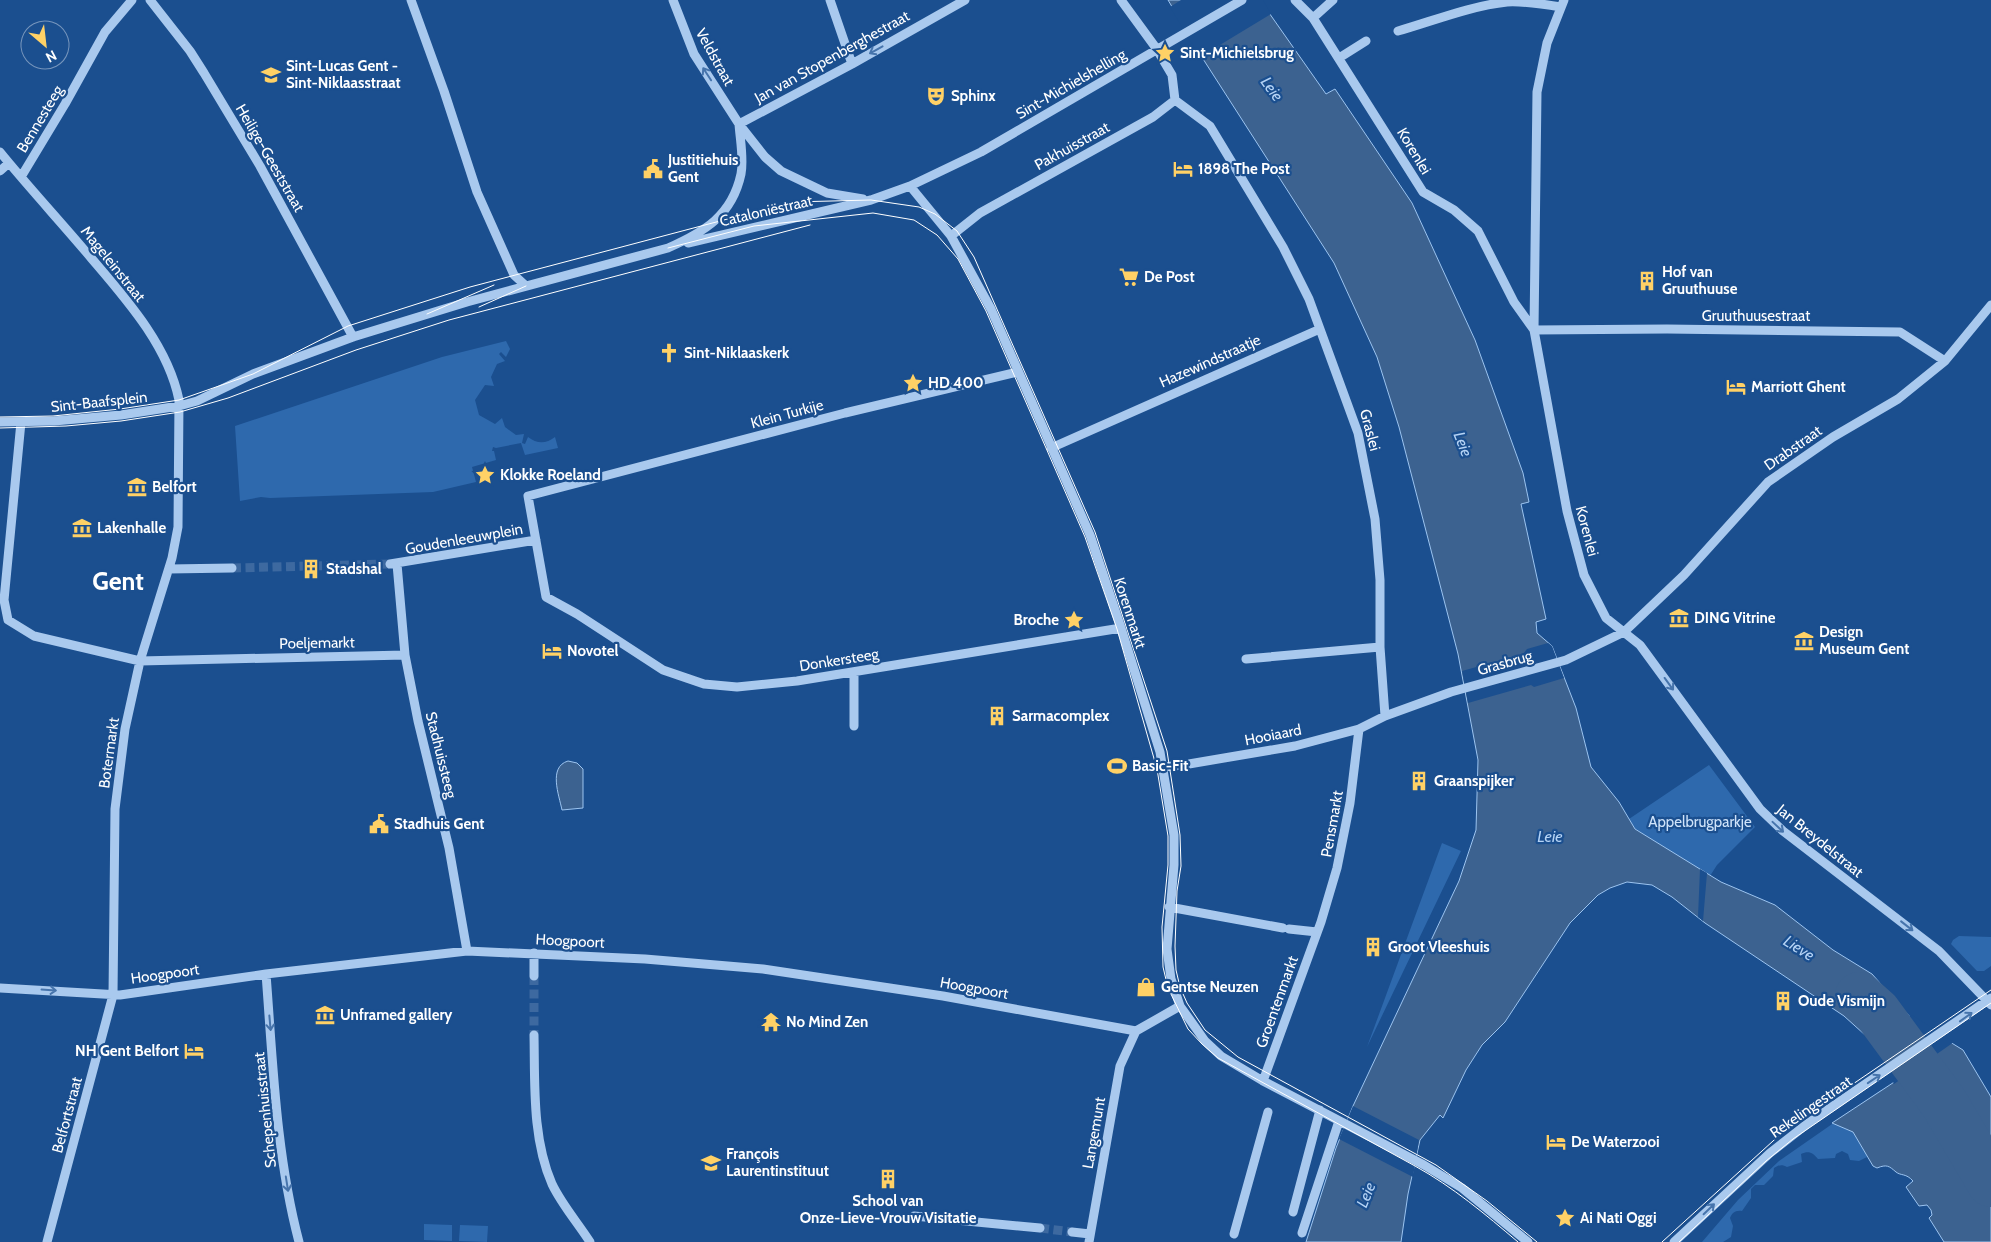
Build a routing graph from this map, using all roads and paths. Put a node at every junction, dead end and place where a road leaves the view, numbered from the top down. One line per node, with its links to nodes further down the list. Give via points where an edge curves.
1 (132, 0): 22 (street, Bennesteeg, via 105,32)
2 (150, 0): 31 (street, Heilige-Geeststraat, via 190,51 220,98)
3 (411, 0): 27 (street, via 477,192 514,275)
4 (673, 0): 18 (street, Veldstraat, one-way to 4, via 694,54)
5 (830, 0): 16 (street)
6 (965, 0): 16 (street, Jan van Stopenberghestraat, one-way to 16)
7 (1121, 0): 17 (street, via 1172,75)
8 (1242, 0): 23 (street, Sint-Michielshelling, via 981,152)
9 (1334, 0): 12 (street)
10 (1296, 1): 12 (street, Korenlei)
11 (1562, 3): 13 (street, via 1508,2); 30 (street, Korenlei, via 1547,43 1537,92)
12 (1313, 18): 15 (street, Korenlei)
13 (1398, 31)
14 (1366, 41): 15 (street)
15 (1340, 58): 30 (street, Korenlei, via 1423,192 1454,210 1478,231 1514,302)
16 (852, 64): 18 (street, Jan van Stopenberghestraat)
17 (1176, 100): 25 (street, Pakhuisstraat, via 1153,117 980,213); 29 (street, Graslei, via 1210,126 1227,153 1283,246)
18 (739, 124): 24 (street, Veldstraat, via 764,157 781,171 827,193); 26 (street, via 742,173 736,192 713,223 695,236)
19 (0, 152): 20 (street, Mageleinstraat)
20 (9, 163): 21 (street); 22 (street, Mageleinstraat)
21 (0, 171)
22 (21, 177): 34 (street, Mageleinstraat, via 116,287 151,334 176,382)
23 (910, 186): 24 (street); 25 (street, Korenmarkt)
24 (871, 200): 26 (street, Cataloniëstraat)
25 (951, 236): 33 (street, Korenmarkt, via 991,309)
26 (668, 248): 27 (street, Sint-Baafsplein)
27 (526, 286): 31 (street, Sint-Baafsplein)
28 (1991, 305): 32 (street, Drabstraat)
29 (1320, 329): 37 (street, Hazewindstraatje); 44 (street, Graslei, via 1358,433 1373,509 1380,580)
30 (1534, 330): 32 (street, Gruuthuusestraat, via 1900,332); 43 (street, Korenlei, via 1567,512 1584,575 1606,618)
31 (353, 337): 34 (street, Sint-Baafsplein, via 253,374)
32 (1945, 361): 43 (street, Drabstraat, via 1898,399 1833,436 1768,482 1684,575)
33 (1018, 372): 37 (street, Korenmarkt); 38 (street, Klein Turkije, via 845,413 528,496)
34 (180, 406): 36 (street, Sint-Baafsplein, via 120,415); 40 (street, Mageleinstraat, via 178,527)
35 (0, 422): 36 (street, Sint-Baafsplein)
36 (22, 422): 41 (street)
37 (1051, 448): 42 (street, Korenmarkt, via 1090,535)
38 (536, 540): 45 (street, Goudenleeuwplein, via 394,564); 48 (street, Donkersteeg, via 546,597 663,670 704,684 737,687)
39 (232, 568): 40 (street)
40 (169, 569): 47 (street, Botermarkt)
41 (2, 598): 47 (street, via 8,620 34,636)
42 (1122, 628): 48 (street, Donkersteeg); 52 (street, Korenmarkt)
43 (1624, 632): 49 (street, Grasbrug, via 1566,660 1451,692); 62 (street, Jan Breydelstraat, one-way to 62, via 1640,644 1760,809 1783,831 1939,951)
44 (1380, 647): 46 (street); 49 (street, Graslei)
45 (405, 654): 47 (street, Poeljemarkt); 56 (street, Stadhuissteeg, via 449,848)
46 (1246, 659)
47 (140, 661): 61 (street, Botermarkt, via 125,729 115,808)
48 (854, 672): 50 (street)
49 (1385, 716): 51 (street, Hooiaard)
50 (854, 726)
51 (1359, 729): 52 (street, Hooiaard, via 1295,746); 54 (street, Pensmarkt, via 1338,868)
52 (1163, 767): 53 (street, Korenmarkt, via 1174,835)
53 (1169, 906): 55 (street); 63 (street, via 1167,949 1171,979)
54 (1321, 922): 55 (street, Groentenmarkt)
55 (1317, 932): 66 (street, Groentenmarkt)
56 (467, 951): 57 (street, Hoogpoort); 58 (street, Hoogpoort)
57 (534, 953): 59 (street); 64 (street, Hoogpoort, via 763,969 943,996)
58 (266, 974): 61 (street, Hoogpoort); 78 (street, Schepenhuisstraat, one-way to 78, via 278,1122)
59 (534, 976)
60 (0, 988): 61 (street, Hoogpoort, one-way to 61)
61 (113, 995): 77 (street, Belfortstraat)
62 (1990, 1002): 81 (street, Rekelingestraat, one-way to 62, via 1750,1169 1807,1124)
63 (1180, 1006): 64 (street); 66 (street, via 1205,1041 1221,1056)
64 (1136, 1031): 76 (street, Langemunt, via 1120,1066)
65 (534, 1035): 79 (street, via 536,1106 542,1153 553,1184)
66 (1263, 1081): 67 (street)
67 (1320, 1110): 69 (street); 70 (street)
68 (1268, 1112): 75 (street)
69 (1342, 1122): 74 (street); 80 (street, via 1462,1188)
70 (1293, 1212)
71 (914, 1216): 72 (street)
72 (1040, 1228)
73 (1072, 1232): 76 (street)
74 (1302, 1233)
75 (1234, 1234)
76 (1090, 1238)
77 (47, 1242)
78 (299, 1242)
79 (590, 1242)
80 (1528, 1242)
81 (1674, 1242)

